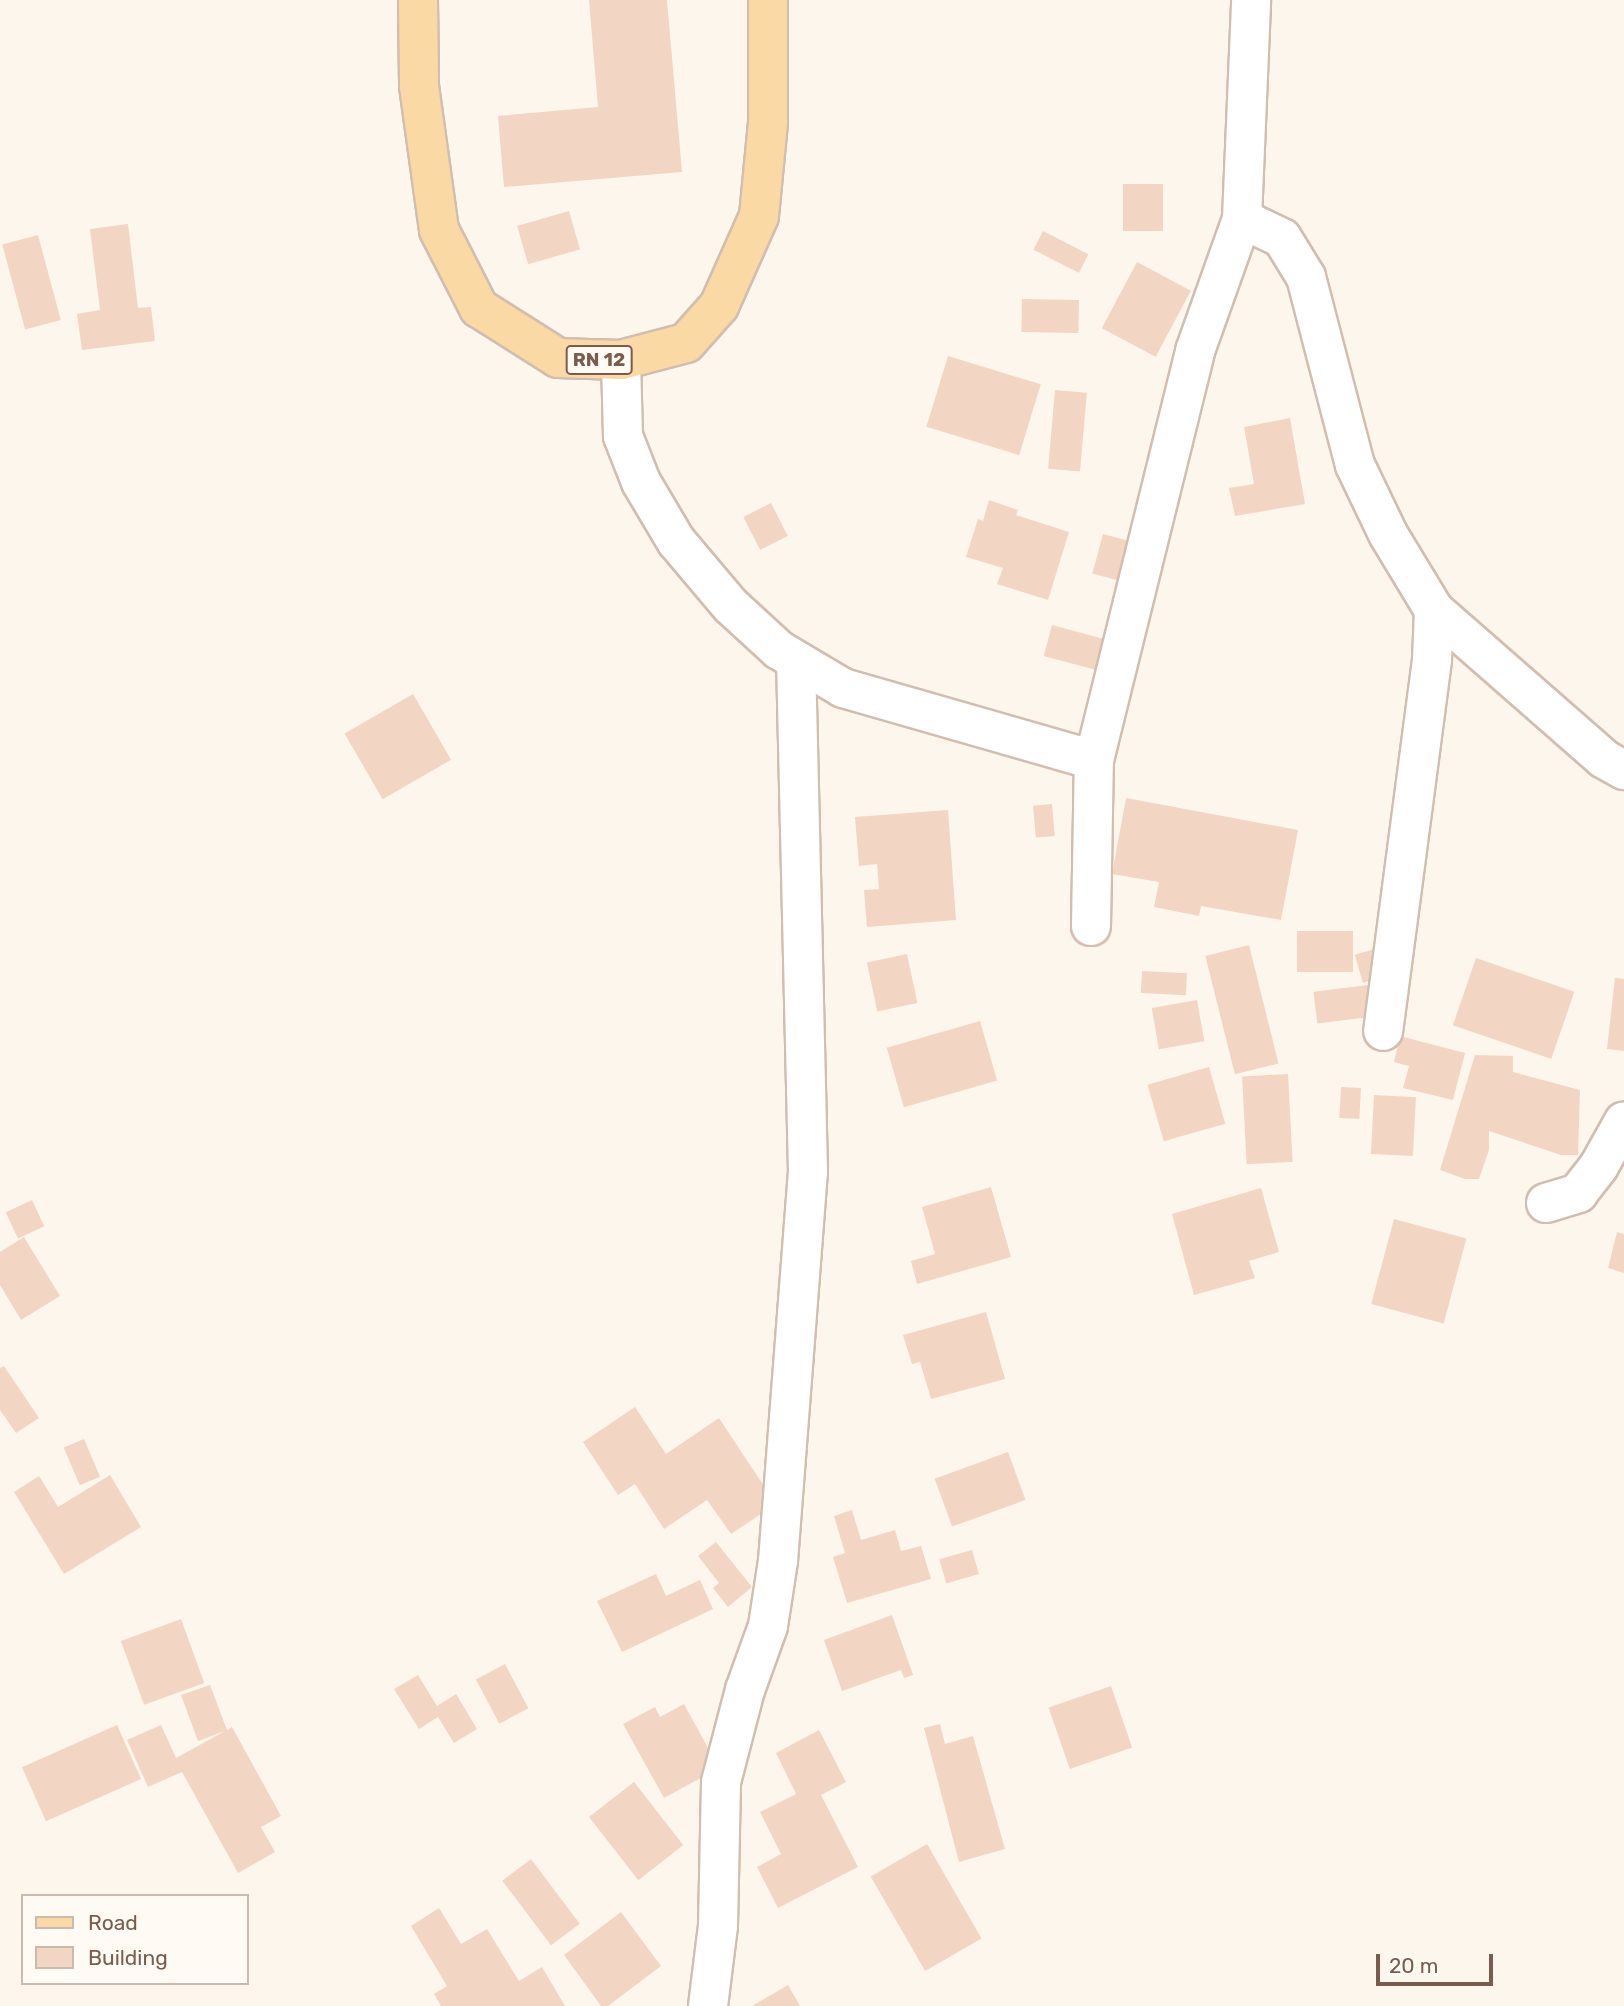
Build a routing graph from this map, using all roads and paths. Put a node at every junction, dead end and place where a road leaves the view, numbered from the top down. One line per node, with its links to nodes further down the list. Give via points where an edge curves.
1 (418, 0): 5 (main road, RN 12, via 419,86 439,230 479,307 558,358)
2 (768, 0): 5 (main road, RN 12, via 768,122 759,216 719,306 686,343)
3 (1251, 0): 4 (street)
4 (1242, 219): 6 (street, via 1282,237 1306,276 1355,465 1388,534); 8 (street, via 1195,351)
5 (621, 360): 7 (street, via 623,436 641,482 676,541 731,606)
6 (1434, 610): 9 (street, via 1604,759); 11 (street, via 1430,673)
7 (796, 660): 8 (street, via 843,688); 14 (street, via 808,1172 778,1561 768,1626 745,1690 721,1782 718,1926)
8 (1094, 760): 10 (street)
9 (1624, 771)
10 (1091, 926)
11 (1383, 1031)
12 (1624, 1121): 13 (street, via 1578,1193)
13 (1546, 1203)
14 (708, 2006)

